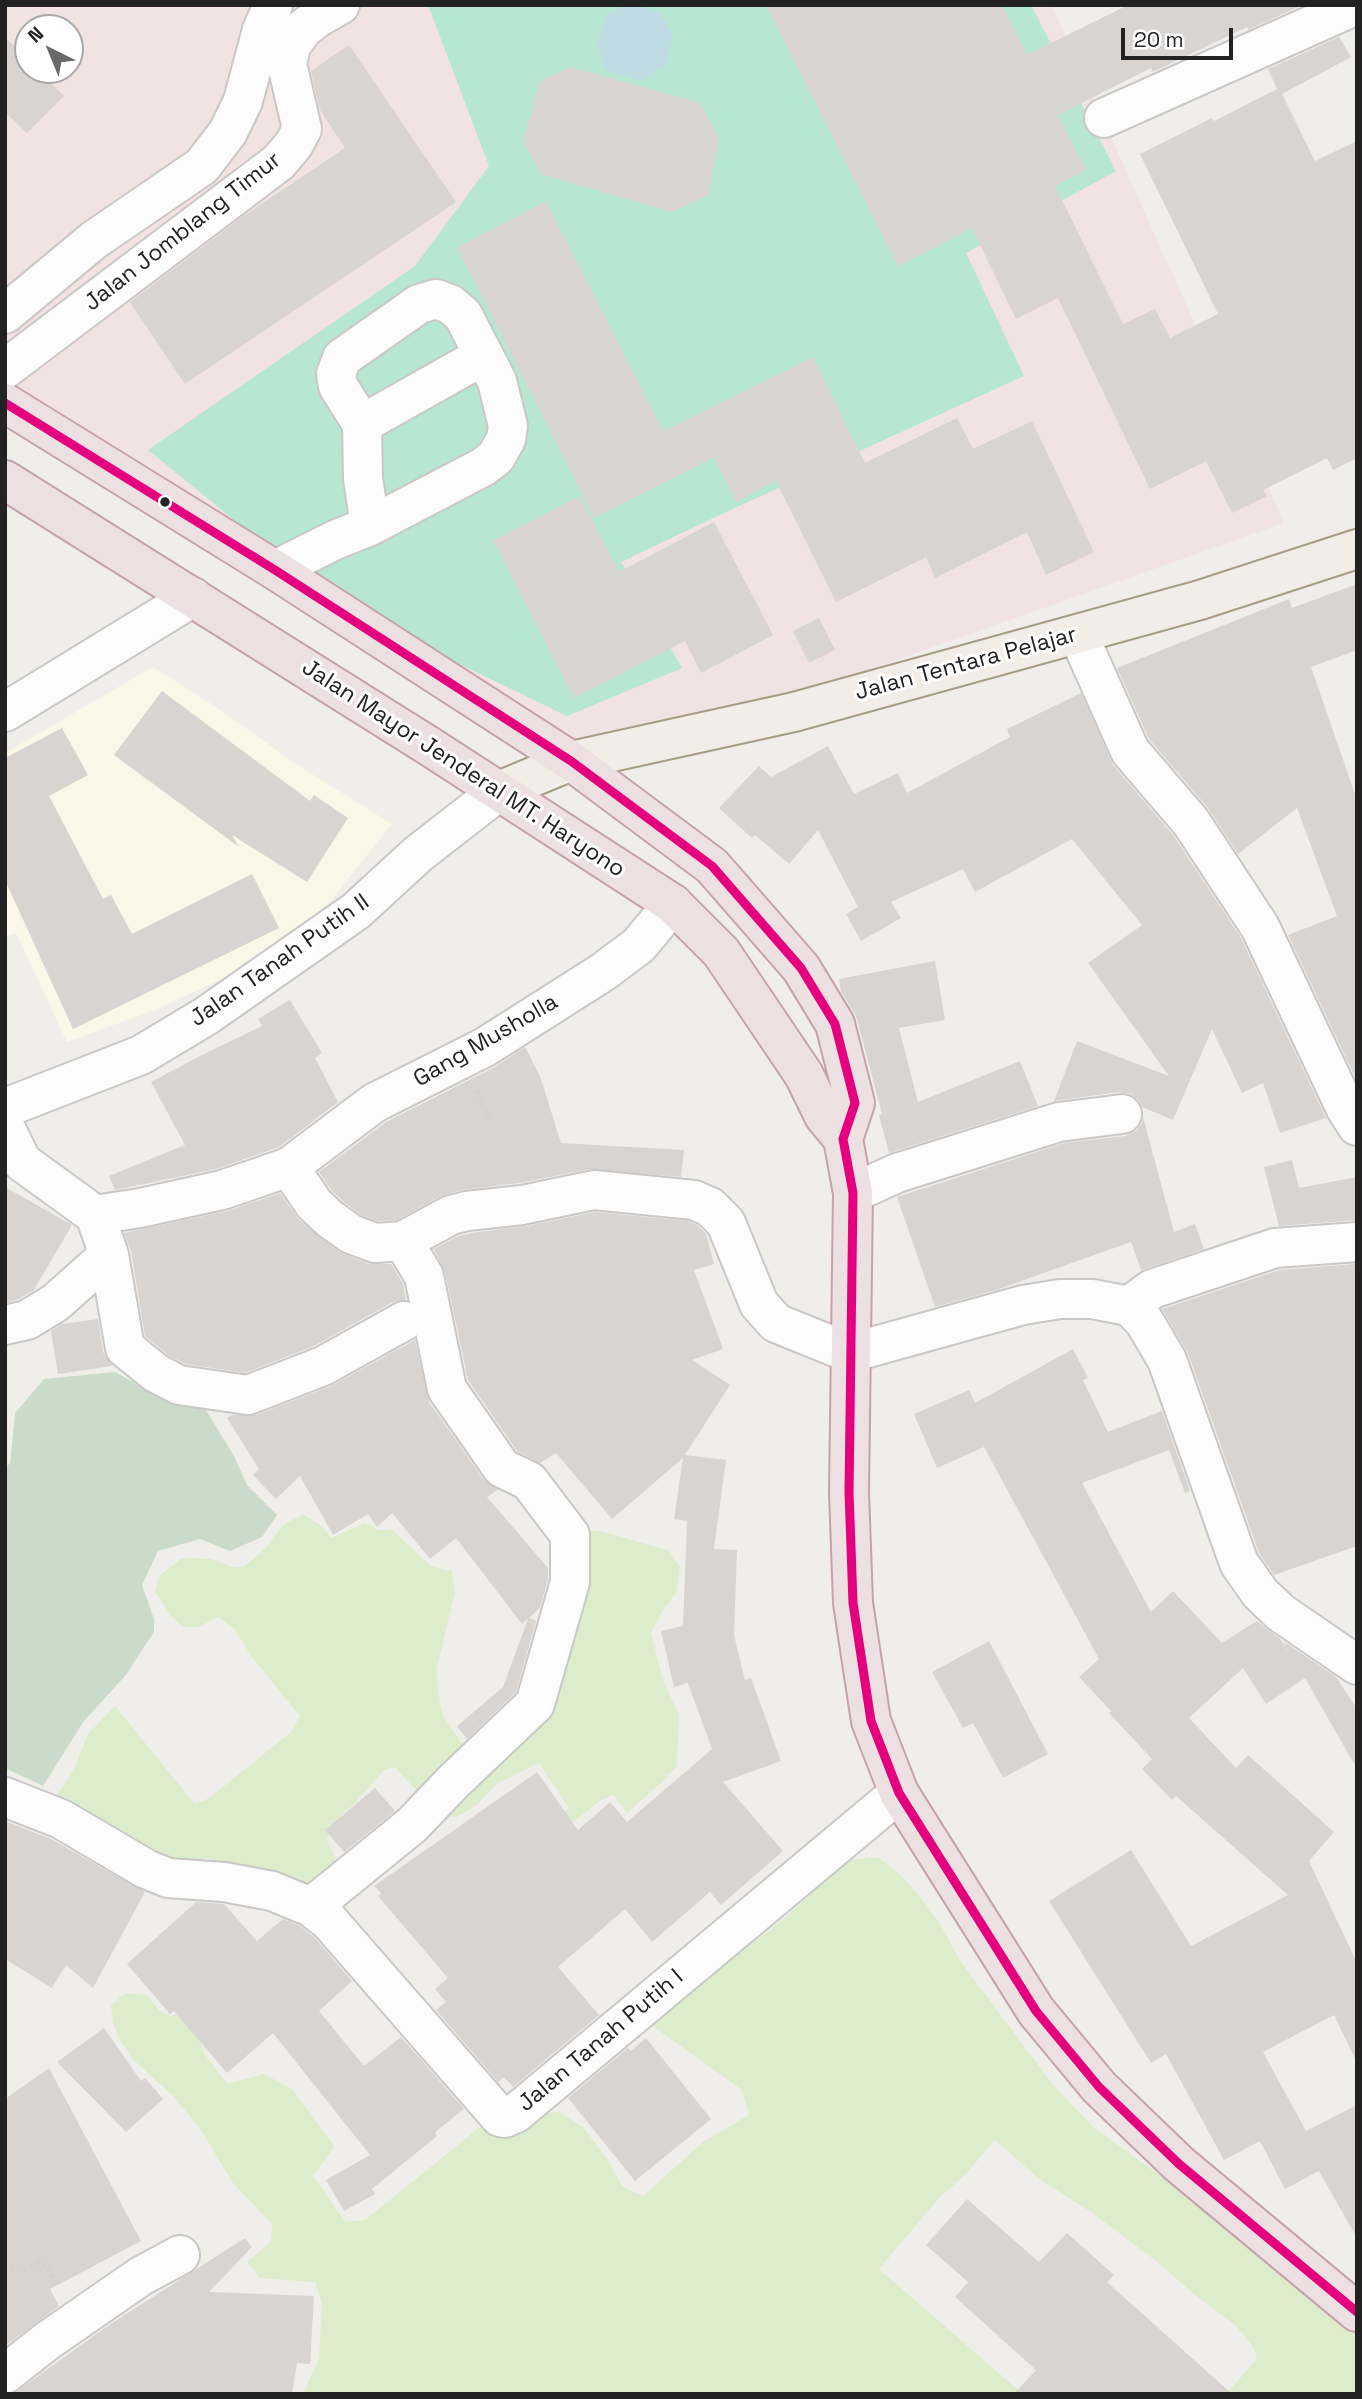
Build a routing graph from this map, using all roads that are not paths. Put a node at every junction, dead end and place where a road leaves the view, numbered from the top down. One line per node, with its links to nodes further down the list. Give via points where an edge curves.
1 (273, 5): 5 (street, via 243,101 228,132 202,166 94,240)
2 (340, 5): 7 (street, Jalan Jomblang Timur, via 303,29 291,46 287,64 302,129 279,162)
3 (1357, 5): 4 (street)
4 (1104, 118)
5 (5, 314)
6 (482, 356): 9 (street); 9 (street, via 463,315 450,304 436,299 419,304 342,358 336,374 338,386); 11 (street, via 497,381 508,426 496,457)
7 (5, 369)
8 (5, 403): 13 (highway, Jalan Mayor Jenderal MT. Haryono)
9 (362, 424): 11 (street)
10 (5, 480): 14 (highway, Jalan Mayor Jenderal MT. Haryono)
11 (370, 526): 13 (street)
12 (1357, 549): 15 (main road, Jalan Tentara Pelajar)
13 (275, 570): 17 (highway, Jalan Mayor Jenderal MT. Haryono)
14 (193, 597): 16 (street); 18 (highway, Jalan Mayor Jenderal MT. Haryono)
15 (1078, 634): 17 (main road, Jalan Tentara Pelajar, via 794,712); 22 (street, via 1130,751 1191,822 1261,927)
16 (5, 712)
17 (571, 761): 18 (main road, Jalan Tanah Putih II); 23 (highway, Jalan Mayor Jenderal MT. Haryono, via 712,866 801,968 835,1024 852,1090 855,1103)
18 (499, 791): 19 (highway, Jalan Mayor Jenderal MT. Haryono); 20 (street, Jalan Tanah Putih II, via 418,854 356,911 206,1016 141,1055)
19 (673, 904): 23 (highway, Jalan Mayor Jenderal MT. Haryono, via 721,952); 24 (street, Gang Musholla, via 639,945 603,972 485,1047 374,1103)
20 (6, 1115): 26 (street, via 22,1162)
21 (1122, 1115): 25 (street, via 1059,1122 897,1173)
22 (1357, 1126)
23 (843, 1139): 25 (highway, Jalan Mayor Jenderal MT. Haryono)
24 (289, 1167): 26 (street, Gang Musholla, via 222,1190); 27 (street, via 314,1204 351,1234 375,1243)
25 (853, 1193): 33 (highway, Jalan Mayor Jenderal MT. Haryono)
26 (95, 1215): 29 (street)
27 (403, 1241): 33 (street, via 451,1215 594,1190 694,1200 710,1207 726,1223 759,1304 776,1323); 37 (street, via 424,1276 447,1389 502,1468 529,1481 570,1535 570,1582 535,1704)
28 (1357, 1242): 30 (street, via 1275,1248 1152,1289)
29 (109, 1255): 31 (street, via 125,1348 179,1385 248,1395 323,1366); 32 (street, via 55,1303 27,1320)
30 (1129, 1306): 33 (street, via 1092,1299 1023,1305); 34 (street, via 1144,1321 1167,1360 1239,1563 1281,1613)
31 (404, 1321)
32 (5, 1325)
33 (850, 1353): 35 (highway, Jalan Mayor Jenderal MT. Haryono, via 853,1604 871,1721)
34 (1357, 1665)
35 (899, 1793): 37 (street, Jalan Tanah Putih I, via 505,2118); 39 (highway, Jalan Mayor Jenderal MT. Haryono, via 1036,2011 1099,2087 1179,2165)
36 (5, 1797): 37 (street, via 61,1819 168,1878 272,1891)
37 (320, 1914)
38 (180, 2255): 40 (street, via 141,2276)
39 (1357, 2312)
40 (5, 2374)

